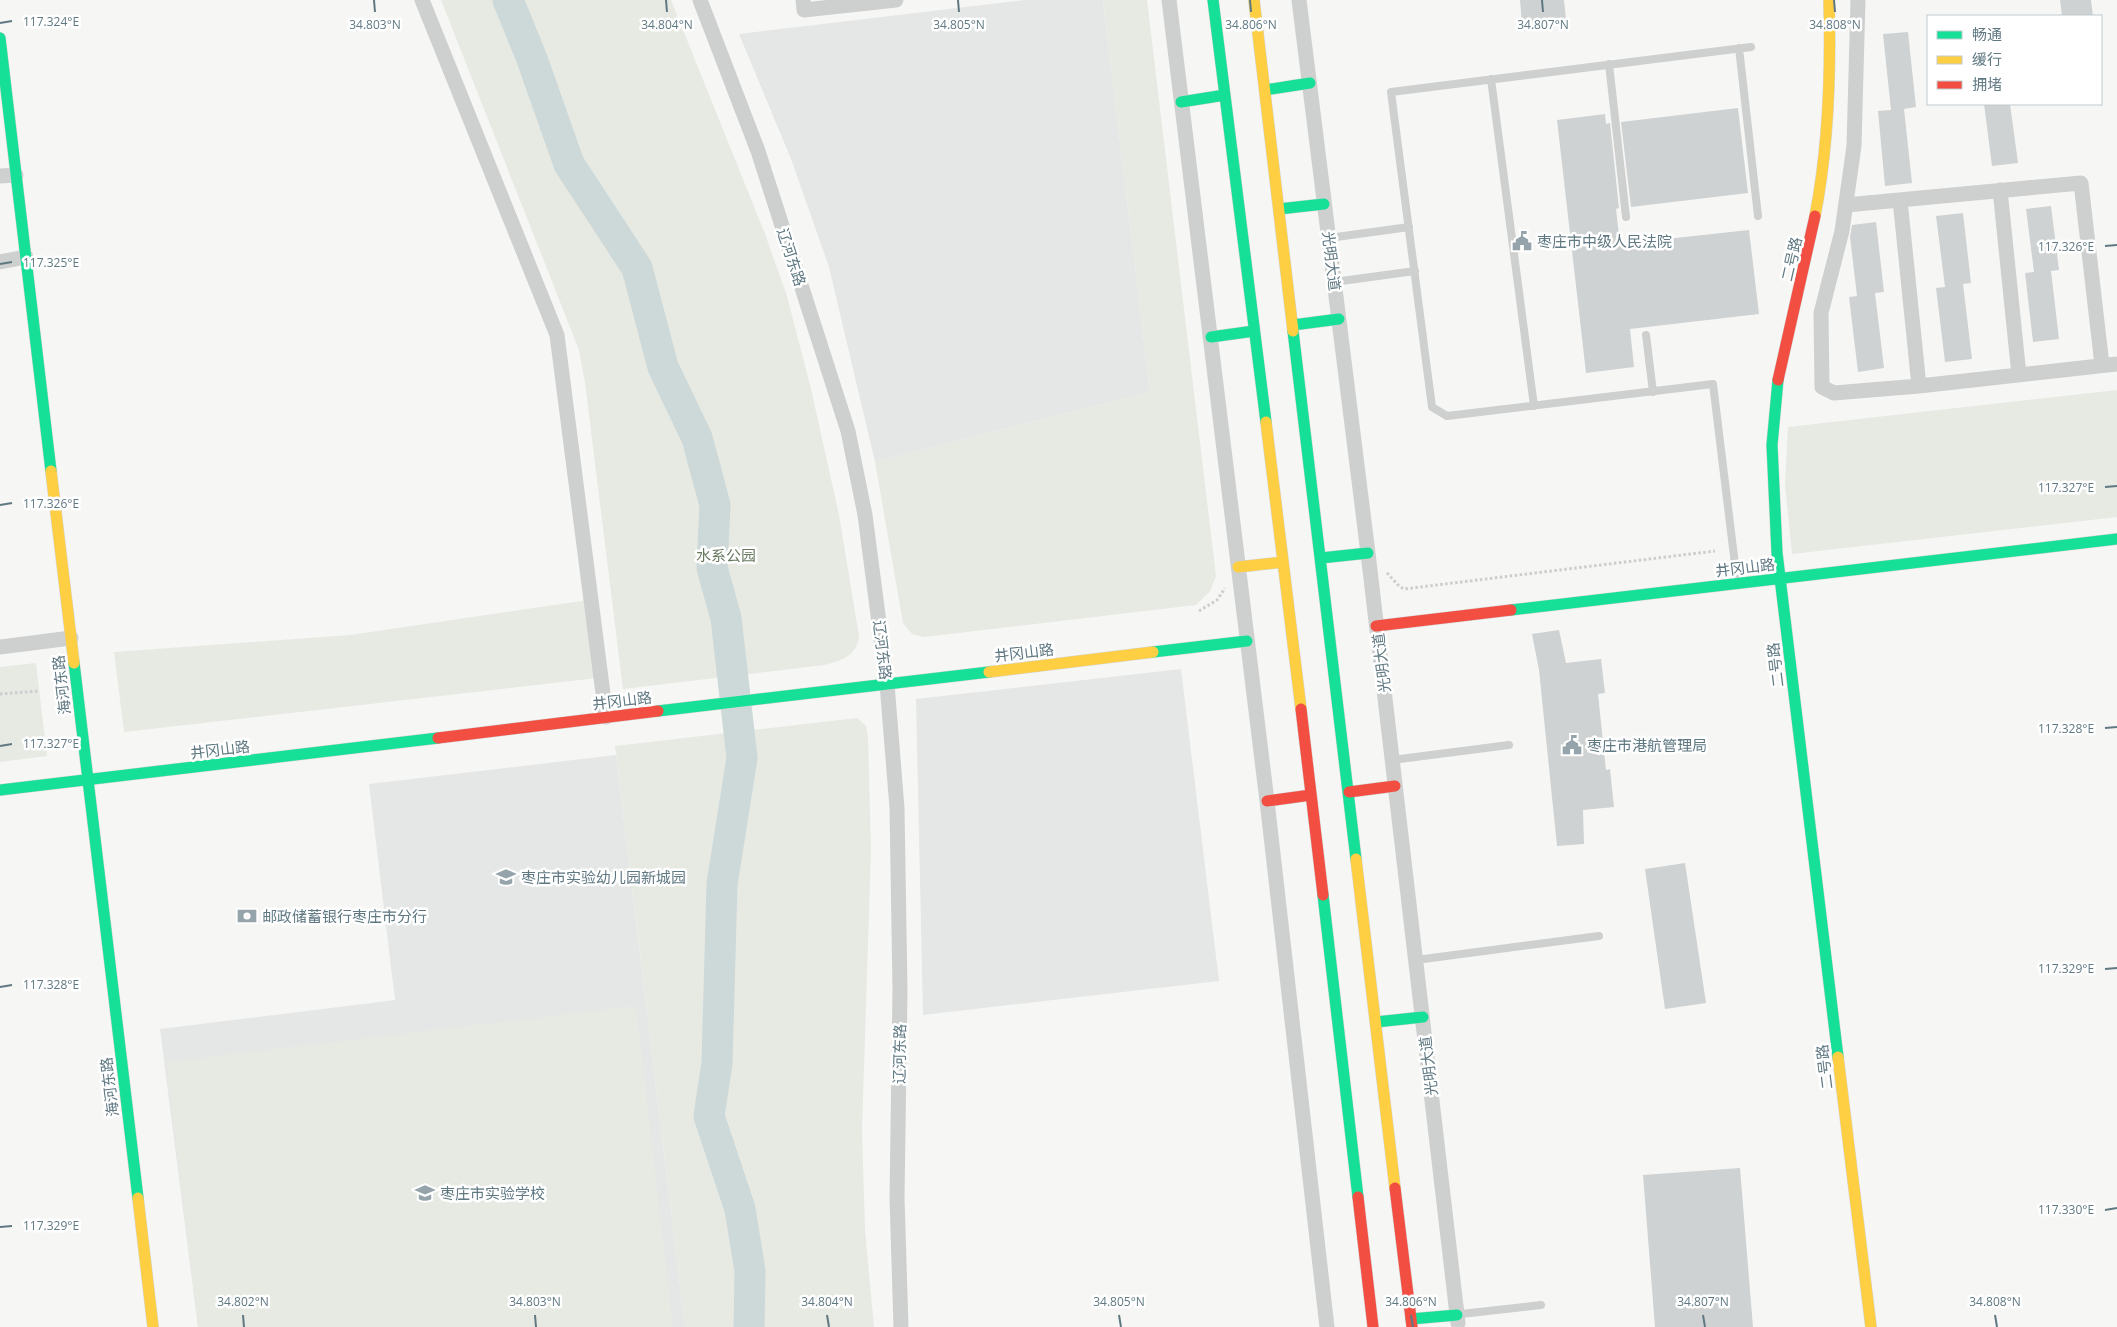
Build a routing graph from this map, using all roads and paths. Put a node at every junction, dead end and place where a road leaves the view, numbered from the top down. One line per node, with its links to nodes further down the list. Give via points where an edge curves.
1 (422, 0): 64 (street, via 557,335)
2 (700, 0): 61 (street, 辽河东路, via 758,152 848,431 865,515)
3 (803, 0): 4 (street, via 804,10)
4 (896, 0)
5 (1169, 0): 19 (street)
6 (1213, 0): 18 (street)
7 (1254, 0): 17 (street)
8 (1299, 0): 16 (street, 光明大道)
9 (1829, 0): 53 (street, 二号路, via 1831,58 1827,130 1817,207 1784,347 1774,409 1772,487)
10 (1858, 0): 25 (street, via 1854,146)
11 (0, 38): 20 (street, 海河东路)
12 (1751, 47): 13 (lane)
13 (1739, 48): 14 (lane); 27 (lane)
14 (1609, 64): 15 (lane); 28 (lane)
15 (1491, 79): 29 (lane, via 1391,92); 45 (lane)
16 (1310, 84): 17 (street); 24 (street, 光明大道)
17 (1265, 90): 26 (street)
18 (1225, 95): 19 (street); 37 (street)
19 (1181, 102): 39 (street)
20 (16, 175): 21 (street); 31 (street, 海河东路)
21 (0, 176)
22 (2000, 190): 23 (street); 41 (street, via 2081,183); 42 (street)
23 (1900, 200): 25 (street); 43 (street)
24 (1324, 204): 26 (street); 30 (street, 光明大道)
25 (1846, 205): 43 (street, via 1821,313 1822,386 1834,394)
26 (1279, 209): 36 (street)
27 (1758, 216)
28 (1626, 217)
29 (1409, 227): 30 (lane); 33 (lane)
30 (1329, 238): 34 (street, 光明大道)
31 (26, 258): 32 (street); 58 (street, 海河东路)
32 (0, 262)
33 (1414, 271): 34 (lane); 45 (lane, via 1432,407 1448,416)
34 (1334, 282): 35 (street, 光明大道)
35 (1339, 319): 36 (street); 48 (street, 光明大道)
36 (1293, 325): 49 (street)
37 (1254, 331): 39 (street); 50 (street)
38 (1646, 335): 44 (lane)
39 (1210, 337): 51 (street)
40 (2117, 364): 41 (street)
41 (2102, 366): 42 (street)
42 (2019, 375): 43 (street)
43 (1919, 386)
44 (1653, 392): 45 (lane); 54 (lane, via 1713,384)
45 (1534, 406)
46 (2117, 539): 53 (street, 井冈山路)
47 (1715, 550): 52 (path, via 1404,589)
48 (1368, 553): 49 (street); 57 (street, 光明大道)
49 (1322, 558): 70 (street)
50 (1283, 562): 51 (street); 71 (street)
51 (1238, 567): 59 (street)
52 (1387, 575)
53 (1780, 578): 54 (street, 井冈山路); 84 (street, 二号路)
54 (1737, 584): 57 (street, 井冈山路)
55 (1226, 585): 56 (path, via 1217,600)
56 (1200, 611)
57 (1376, 626): 66 (street, 光明大道)
58 (71, 638): 60 (street); 67 (street, 海河东路)
59 (1247, 641): 61 (street, 井冈山路); 72 (street)
60 (0, 647)
61 (888, 684): 64 (street, 井冈山路); 81 (street, 辽河东路, via 897,808 900,990 897,1198)
62 (39, 691): 63 (path)
63 (0, 694)
64 (606, 718): 67 (street, 井冈山路)
65 (1509, 745): 66 (lane)
66 (1392, 760): 68 (street, 光明大道)
67 (88, 779): 69 (street, 井冈山路); 80 (street, 海河东路)
68 (1395, 786): 70 (street); 74 (street, 光明大道)
69 (0, 790)
70 (1349, 792): 76 (street)
71 (1311, 796): 72 (street); 83 (street)
72 (1267, 801): 82 (street)
73 (1599, 936): 74 (lane)
74 (1416, 960): 75 (street, 光明大道)
75 (1422, 1017): 76 (street); 78 (street, 光明大道)
76 (1376, 1022): 79 (street)
77 (1541, 1306): 78 (lane)
78 (1458, 1321): 79 (street)
79 (1411, 1323)
80 (153, 1327)
81 (901, 1327)
82 (1327, 1327)
83 (1373, 1327)
84 (1871, 1327)

